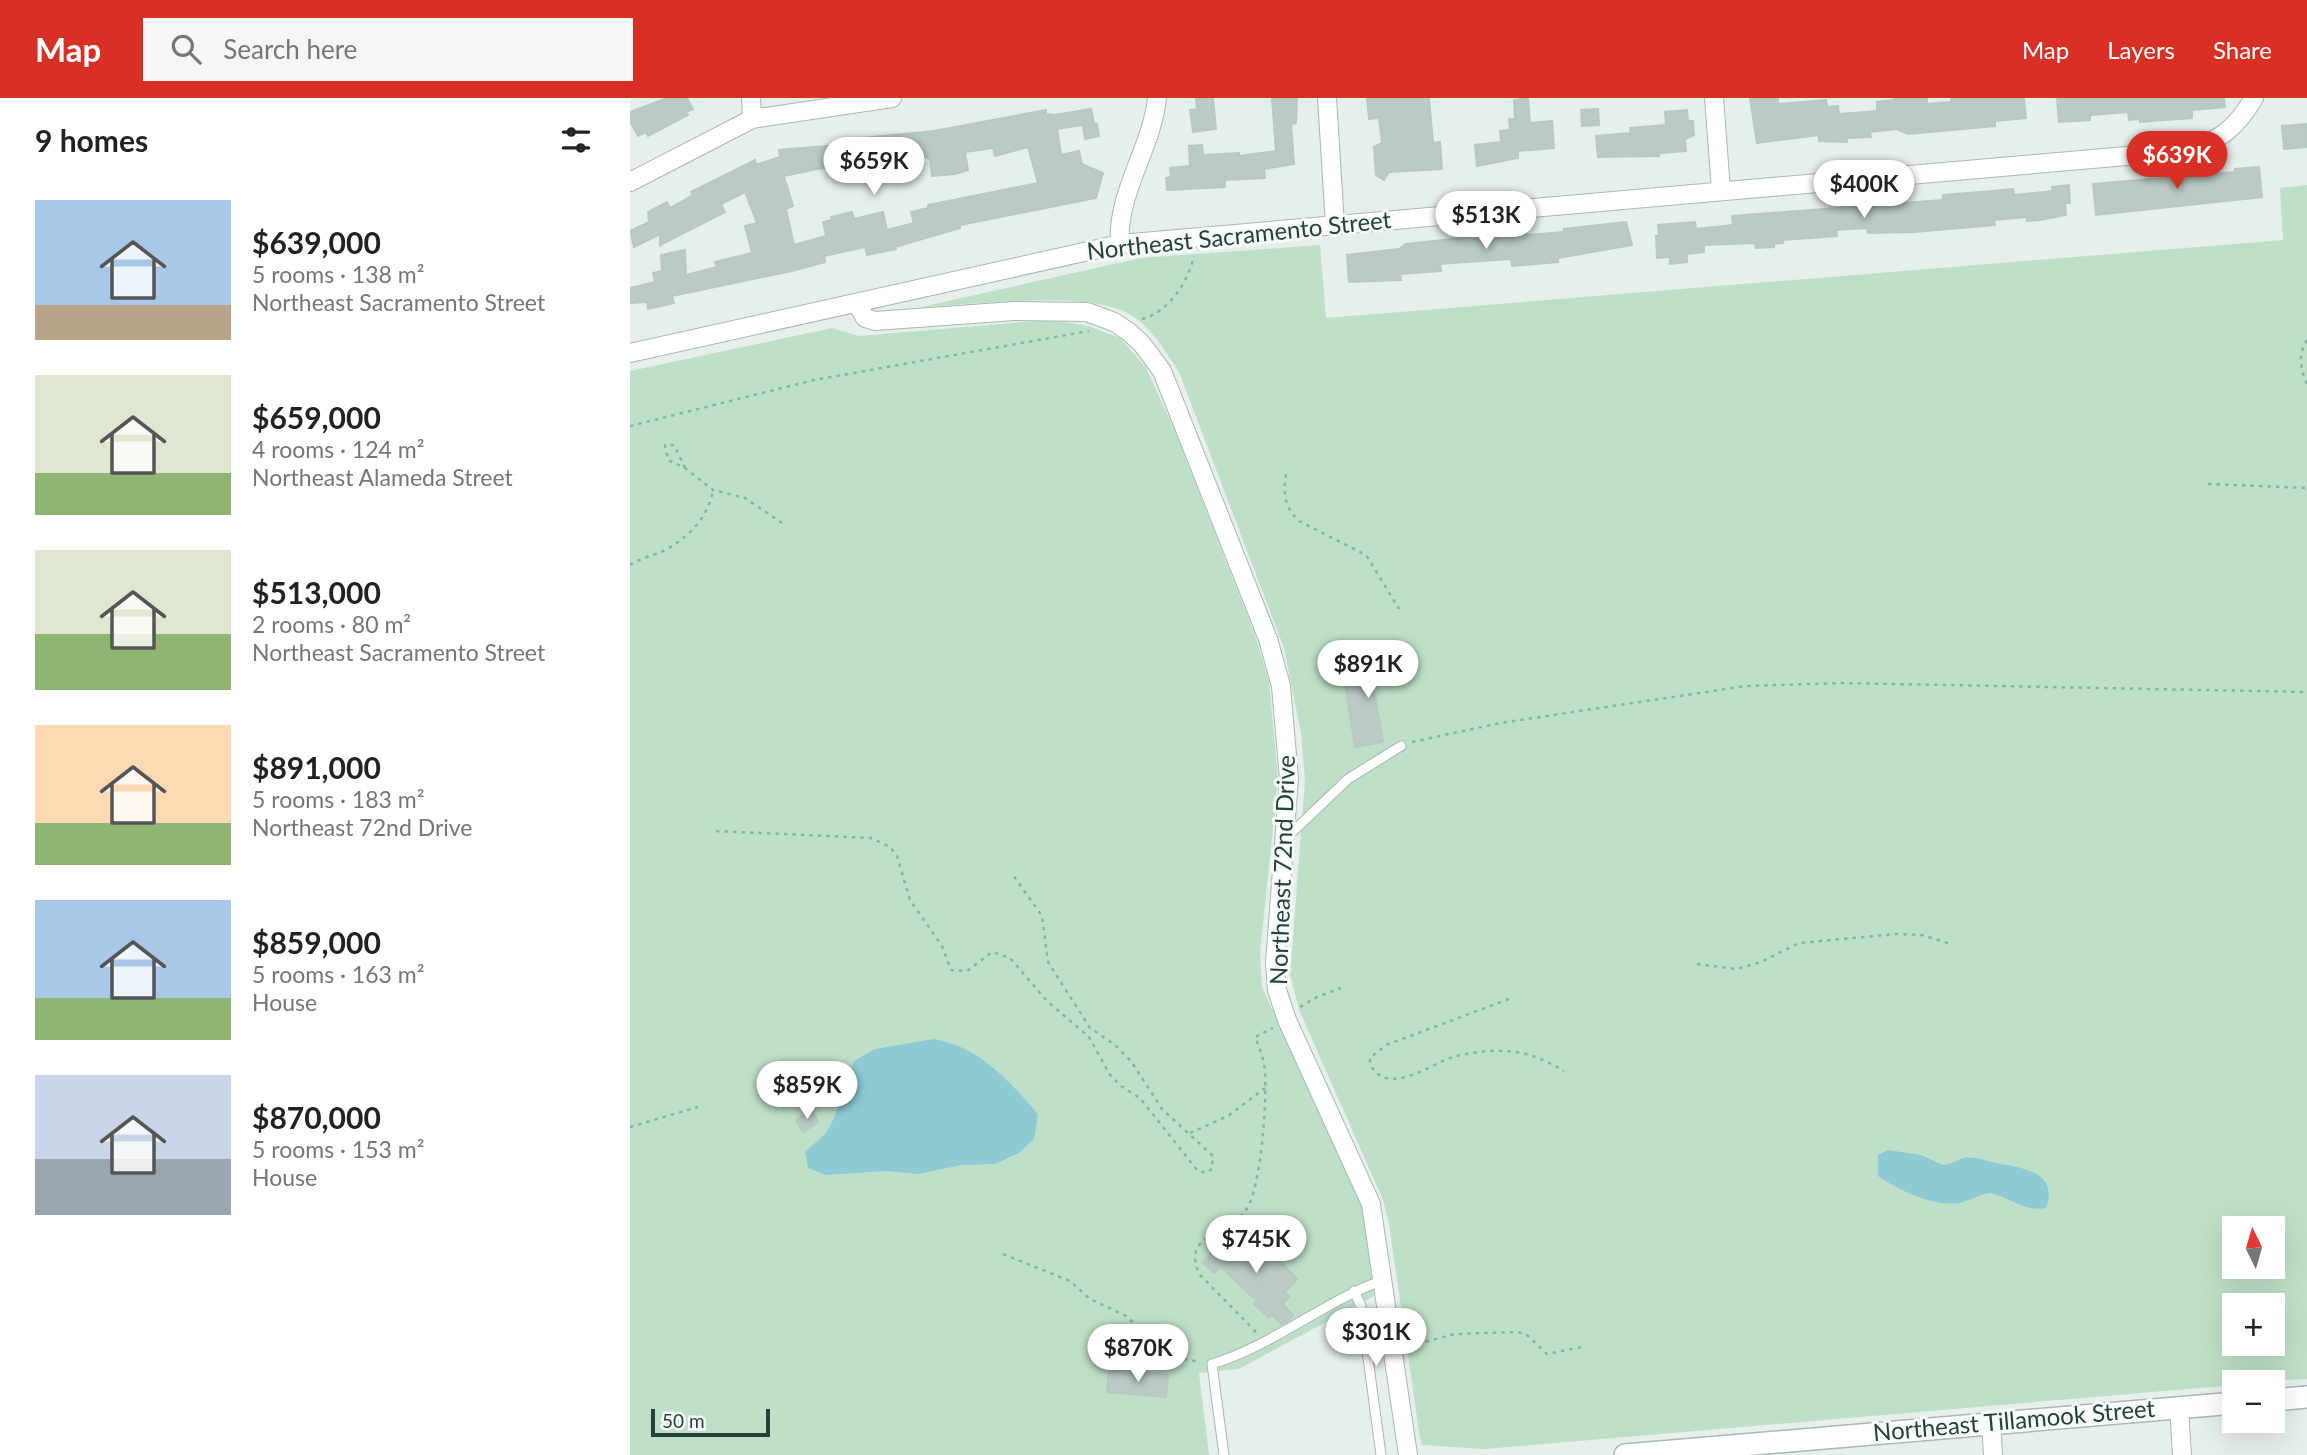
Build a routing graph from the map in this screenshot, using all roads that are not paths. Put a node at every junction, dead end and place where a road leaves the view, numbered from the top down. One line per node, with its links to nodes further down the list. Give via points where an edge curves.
1 (751, 98): 7 (street)
2 (892, 98): 7 (street)
3 (1157, 98): 11 (street, via 1119,224)
4 (1327, 98): 10 (street)
5 (1714, 98): 9 (street)
6 (2254, 98): 9 (street, Northeast Sacramento Street, via 2227,134 2204,147 2183,151)
7 (752, 119): 8 (street)
8 (630, 182)
9 (1721, 190): 10 (street, Northeast Sacramento Street)
10 (1335, 225): 11 (street, Northeast Sacramento Street)
11 (1120, 244): 12 (street, Northeast Sacramento Street)
12 (857, 303): 13 (street, Northeast Sacramento Street); 15 (street, Northeast 72nd Drive, via 865,318 875,321 971,312 1069,310 1114,322 1142,344 1172,388 1268,639 1288,736)
13 (630, 353)
14 (1401, 746): 15 (lane, via 1348,779)
15 (1285, 839): 16 (street, Northeast 72nd Drive, via 1275,977 1287,1020 1365,1187 1375,1220)
16 (1383, 1280): 17 (lane); 27 (street, Northeast 72nd Drive)
17 (1354, 1291): 25 (lane, via 1242,1355 1212,1364); 26 (lane, via 1361,1306)
18 (2307, 1397): 19 (street)
19 (2285, 1398)
20 (2222, 1404): 21 (street, Northeast Tillamook Street)
21 (2179, 1408): 22 (street, Northeast Tillamook Street); 30 (street)
22 (1991, 1422): 23 (street, Northeast Tillamook Street); 29 (street)
23 (1802, 1447): 24 (street, Northeast Tillamook Street)
24 (1682, 1452): 28 (street, Northeast Tillamook Street)
25 (1224, 1455)
26 (1381, 1455)
27 (1408, 1455)
28 (1625, 1455)
29 (1993, 1455)
30 (2182, 1455)

